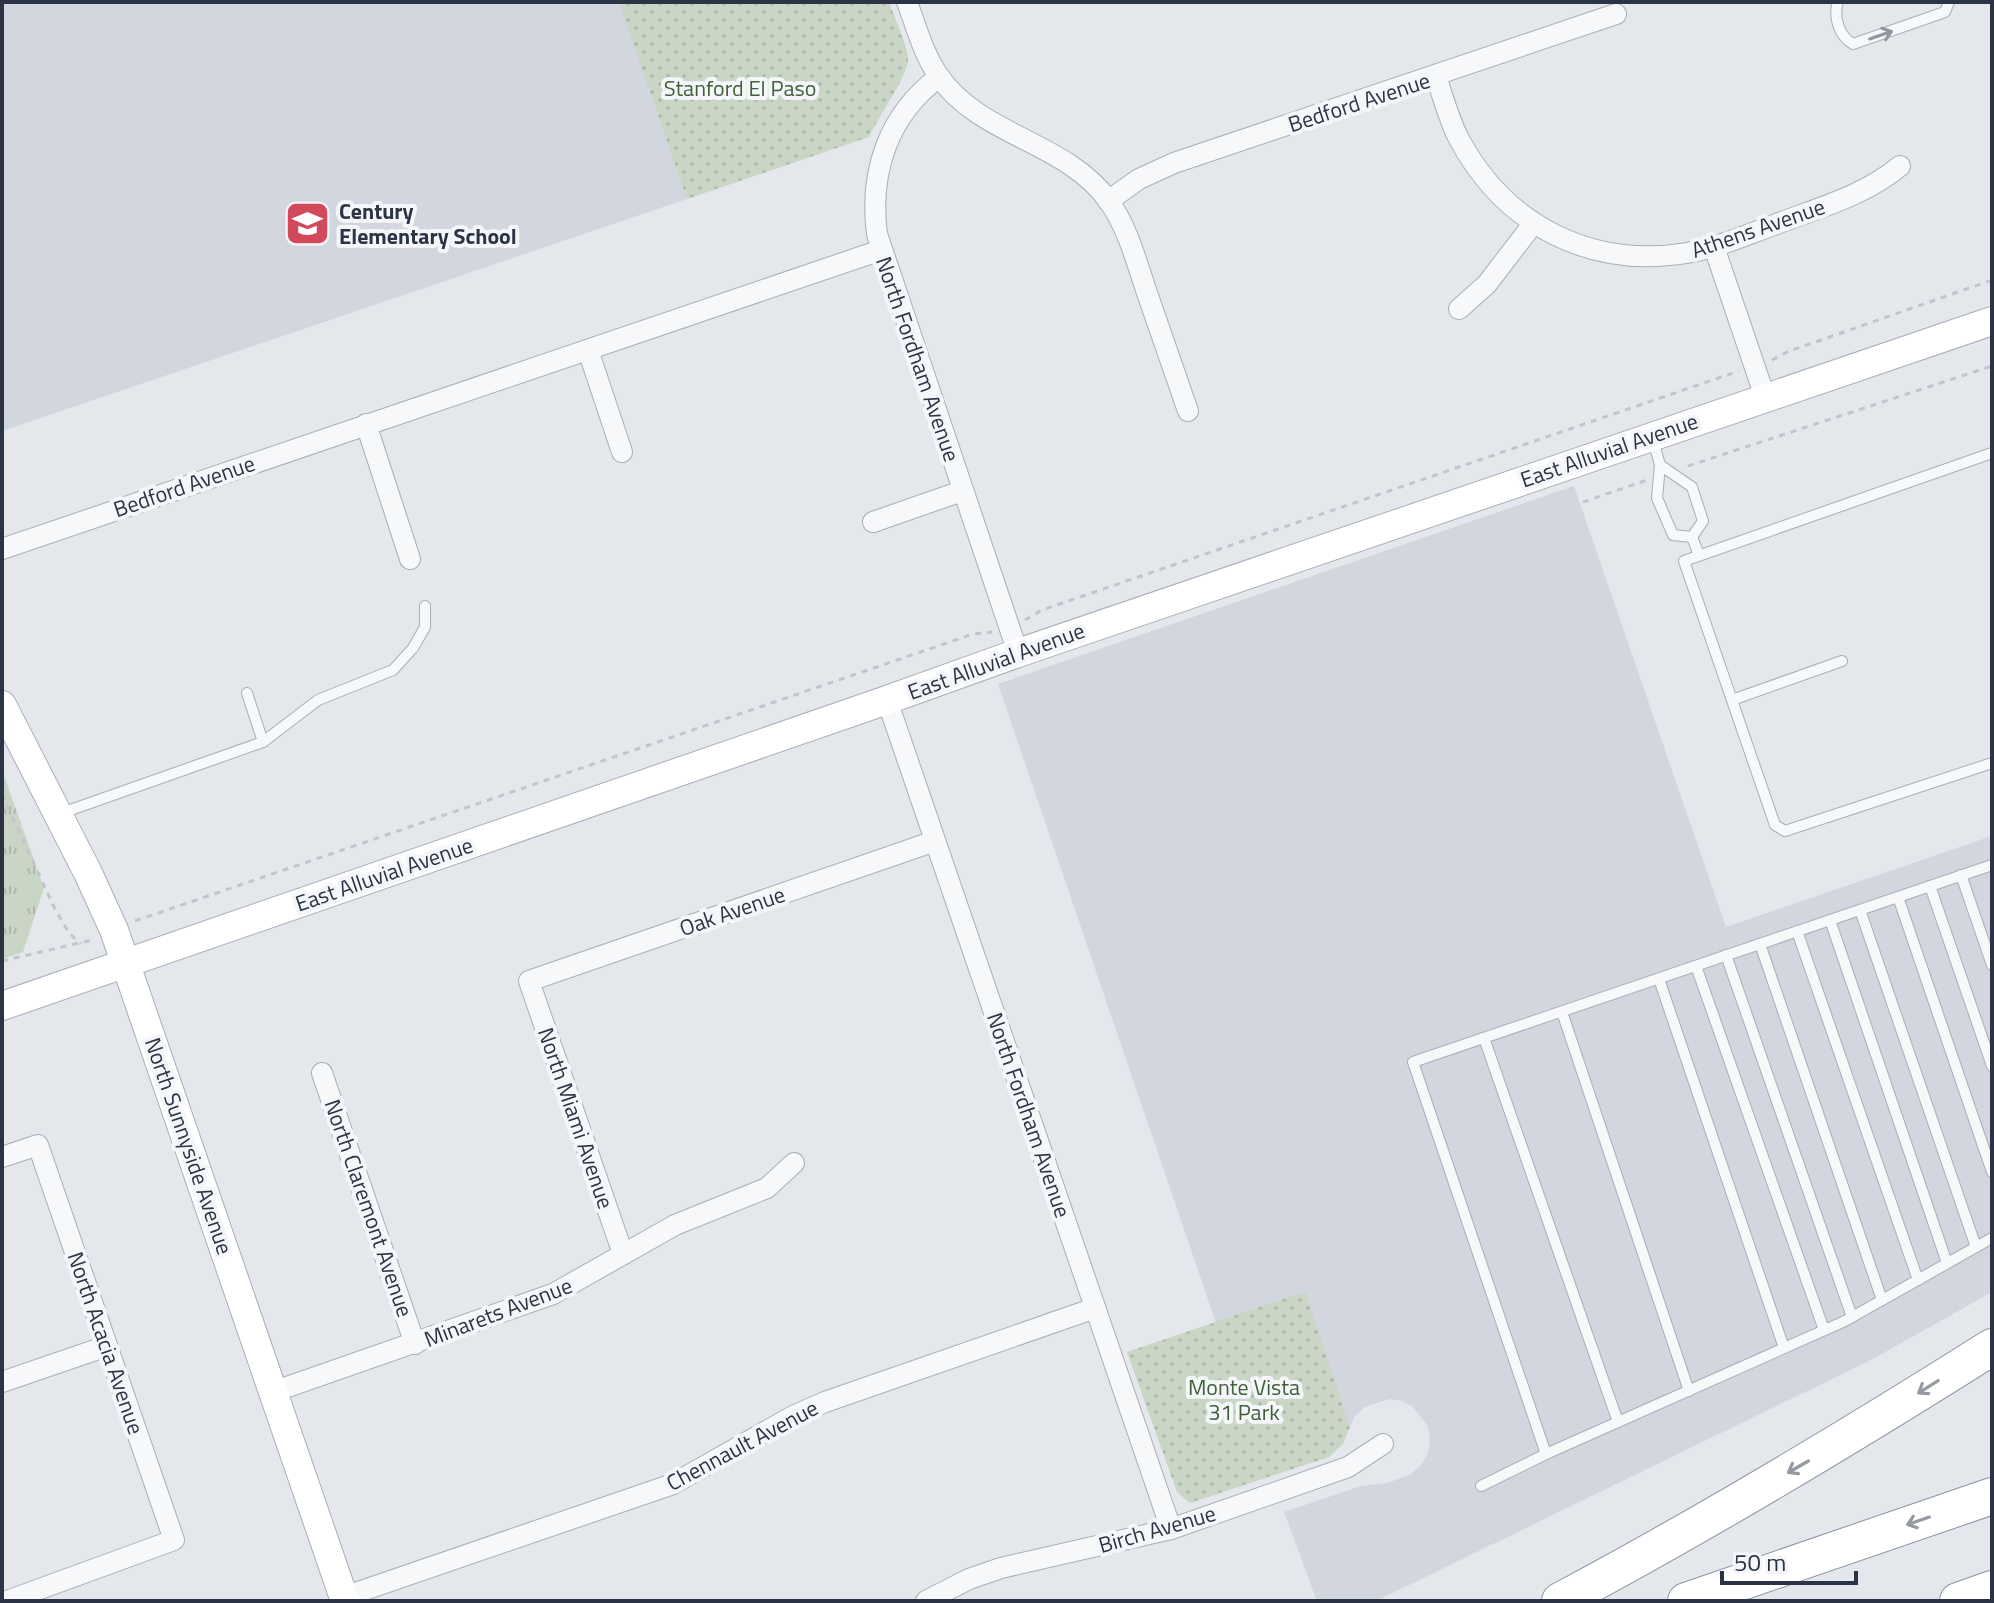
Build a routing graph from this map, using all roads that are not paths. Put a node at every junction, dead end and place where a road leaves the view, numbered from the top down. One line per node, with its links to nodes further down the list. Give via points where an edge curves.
1 (907, 2): 6 (street)
2 (1838, 2): 3 (lane, one-way to 3, via 1840,30 1853,44 1945,12)
3 (1949, 2)
4 (1616, 14): 5 (street, Bedford Avenue)
5 (1436, 76): 8 (street, Bedford Avenue, via 1174,163); 9 (street, Athens Avenue, via 1457,136 1472,161)
6 (939, 77): 8 (street, via 975,111 1071,164); 11 (street, North Fordham Avenue, via 898,118 884,150 874,196)
7 (1900, 166): 10 (street, Athens Avenue, via 1863,191)
8 (1108, 201): 16 (street, via 1133,251)
9 (1533, 224): 10 (street, Athens Avenue, via 1605,252 1665,256); 12 (street, via 1487,284)
10 (1714, 247): 15 (street)
11 (881, 250): 14 (street, Bedford Avenue); 22 (street, North Fordham Avenue)
12 (1459, 309)
13 (1992, 321): 15 (street, East Alluvial Avenue)
14 (588, 350): 17 (street, Bedford Avenue); 19 (street)
15 (1765, 397): 18 (street, East Alluvial Avenue)
16 (1188, 411)
17 (366, 424): 25 (street, Bedford Avenue); 27 (street)
18 (1652, 436): 21 (lane); 29 (street, East Alluvial Avenue)
19 (622, 452)
20 (1992, 453): 26 (lane)
21 (1663, 471): 24 (lane, via 1657,498 1673,535); 24 (lane, via 1692,487 1703,521)
22 (962, 491): 23 (street); 29 (street, North Fordham Avenue)
23 (873, 522)
24 (1692, 537): 26 (lane)
25 (2, 549)
26 (1699, 555): 33 (lane, via 1684,561)
27 (410, 559)
28 (425, 606): 35 (lane, via 425,627 393,670 318,700)
29 (1018, 653): 32 (street, East Alluvial Avenue)
30 (1842, 661): 33 (lane)
31 (247, 693): 35 (lane)
32 (887, 700): 38 (street, North Fordham Avenue); 48 (street, East Alluvial Avenue)
33 (1732, 700): 36 (lane, via 1775,825 1785,831)
34 (2, 705): 37 (street, North Sunnyside Avenue)
35 (263, 742): 37 (lane)
36 (1992, 763)
37 (57, 815): 48 (street, North Sunnyside Avenue)
38 (935, 841): 52 (street, Oak Avenue); 67 (street, North Fordham Avenue)
39 (1992, 865): 40 (lane)
40 (1961, 875): 41 (lane); 49 (lane)
41 (1930, 886): 42 (lane); 56 (lane)
42 (1898, 897): 43 (lane); 60 (lane)
43 (1860, 910): 44 (lane); 62 (lane)
44 (1830, 920): 45 (lane); 64 (lane)
45 (1797, 931): 46 (lane); 65 (lane)
46 (1760, 944): 47 (lane); 66 (lane)
47 (1726, 955): 50 (lane); 68 (lane)
48 (126, 963): 53 (street, East Alluvial Avenue); 76 (street, North Sunnyside Avenue)
49 (1992, 965)
50 (1696, 966): 51 (lane); 69 (lane)
51 (1659, 979): 54 (lane); 73 (lane)
52 (529, 981): 63 (street, North Miami Avenue)
53 (2, 1006)
54 (1562, 1012): 55 (lane); 75 (lane)
55 (1484, 1038): 77 (lane); 79 (lane, via 1413,1062)
56 (1992, 1066)
57 (322, 1073): 70 (street, North Claremont Avenue)
58 (2, 1157): 71 (street, North Acacia Avenue, via 38,1145)
59 (794, 1163): 63 (street, Minarets Avenue, via 767,1188 675,1225)
60 (1992, 1172)
61 (1992, 1238): 62 (lane)
62 (1976, 1247): 64 (lane)
63 (623, 1254): 70 (street, Minarets Avenue, via 553,1294)
64 (1947, 1263): 65 (lane)
65 (1918, 1280): 66 (lane)
66 (1882, 1300): 68 (lane)
67 (1095, 1308): 82 (street, North Fordham Avenue); 84 (street, Chennault Avenue, via 825,1402 673,1484)
68 (1852, 1317): 69 (lane)
69 (1824, 1330): 73 (lane)
70 (415, 1344): 76 (street, Minarets Avenue)
71 (107, 1346): 74 (street); 85 (street, North Acacia Avenue, via 174,1540)
72 (1992, 1347): 87 (highway, one-way to 87, via 1865,1427)
73 (1784, 1348): 75 (lane)
74 (2, 1382)
75 (1689, 1391): 77 (lane)
76 (273, 1392): 84 (street, North Sunnyside Avenue)
77 (1618, 1422): 79 (lane)
78 (1383, 1444): 82 (street, Birch Avenue, via 1348,1467)
79 (1546, 1454): 80 (lane)
80 (1481, 1486)
81 (1992, 1496): 88 (highway, one-way to 88)
82 (1171, 1529): 86 (street, Birch Avenue, via 1001,1568)
83 (1992, 1589): 89 (highway)
84 (344, 1599)
85 (7, 1601)
86 (926, 1601)
87 (1560, 1601)
88 (1686, 1601)
89 (1958, 1601)

